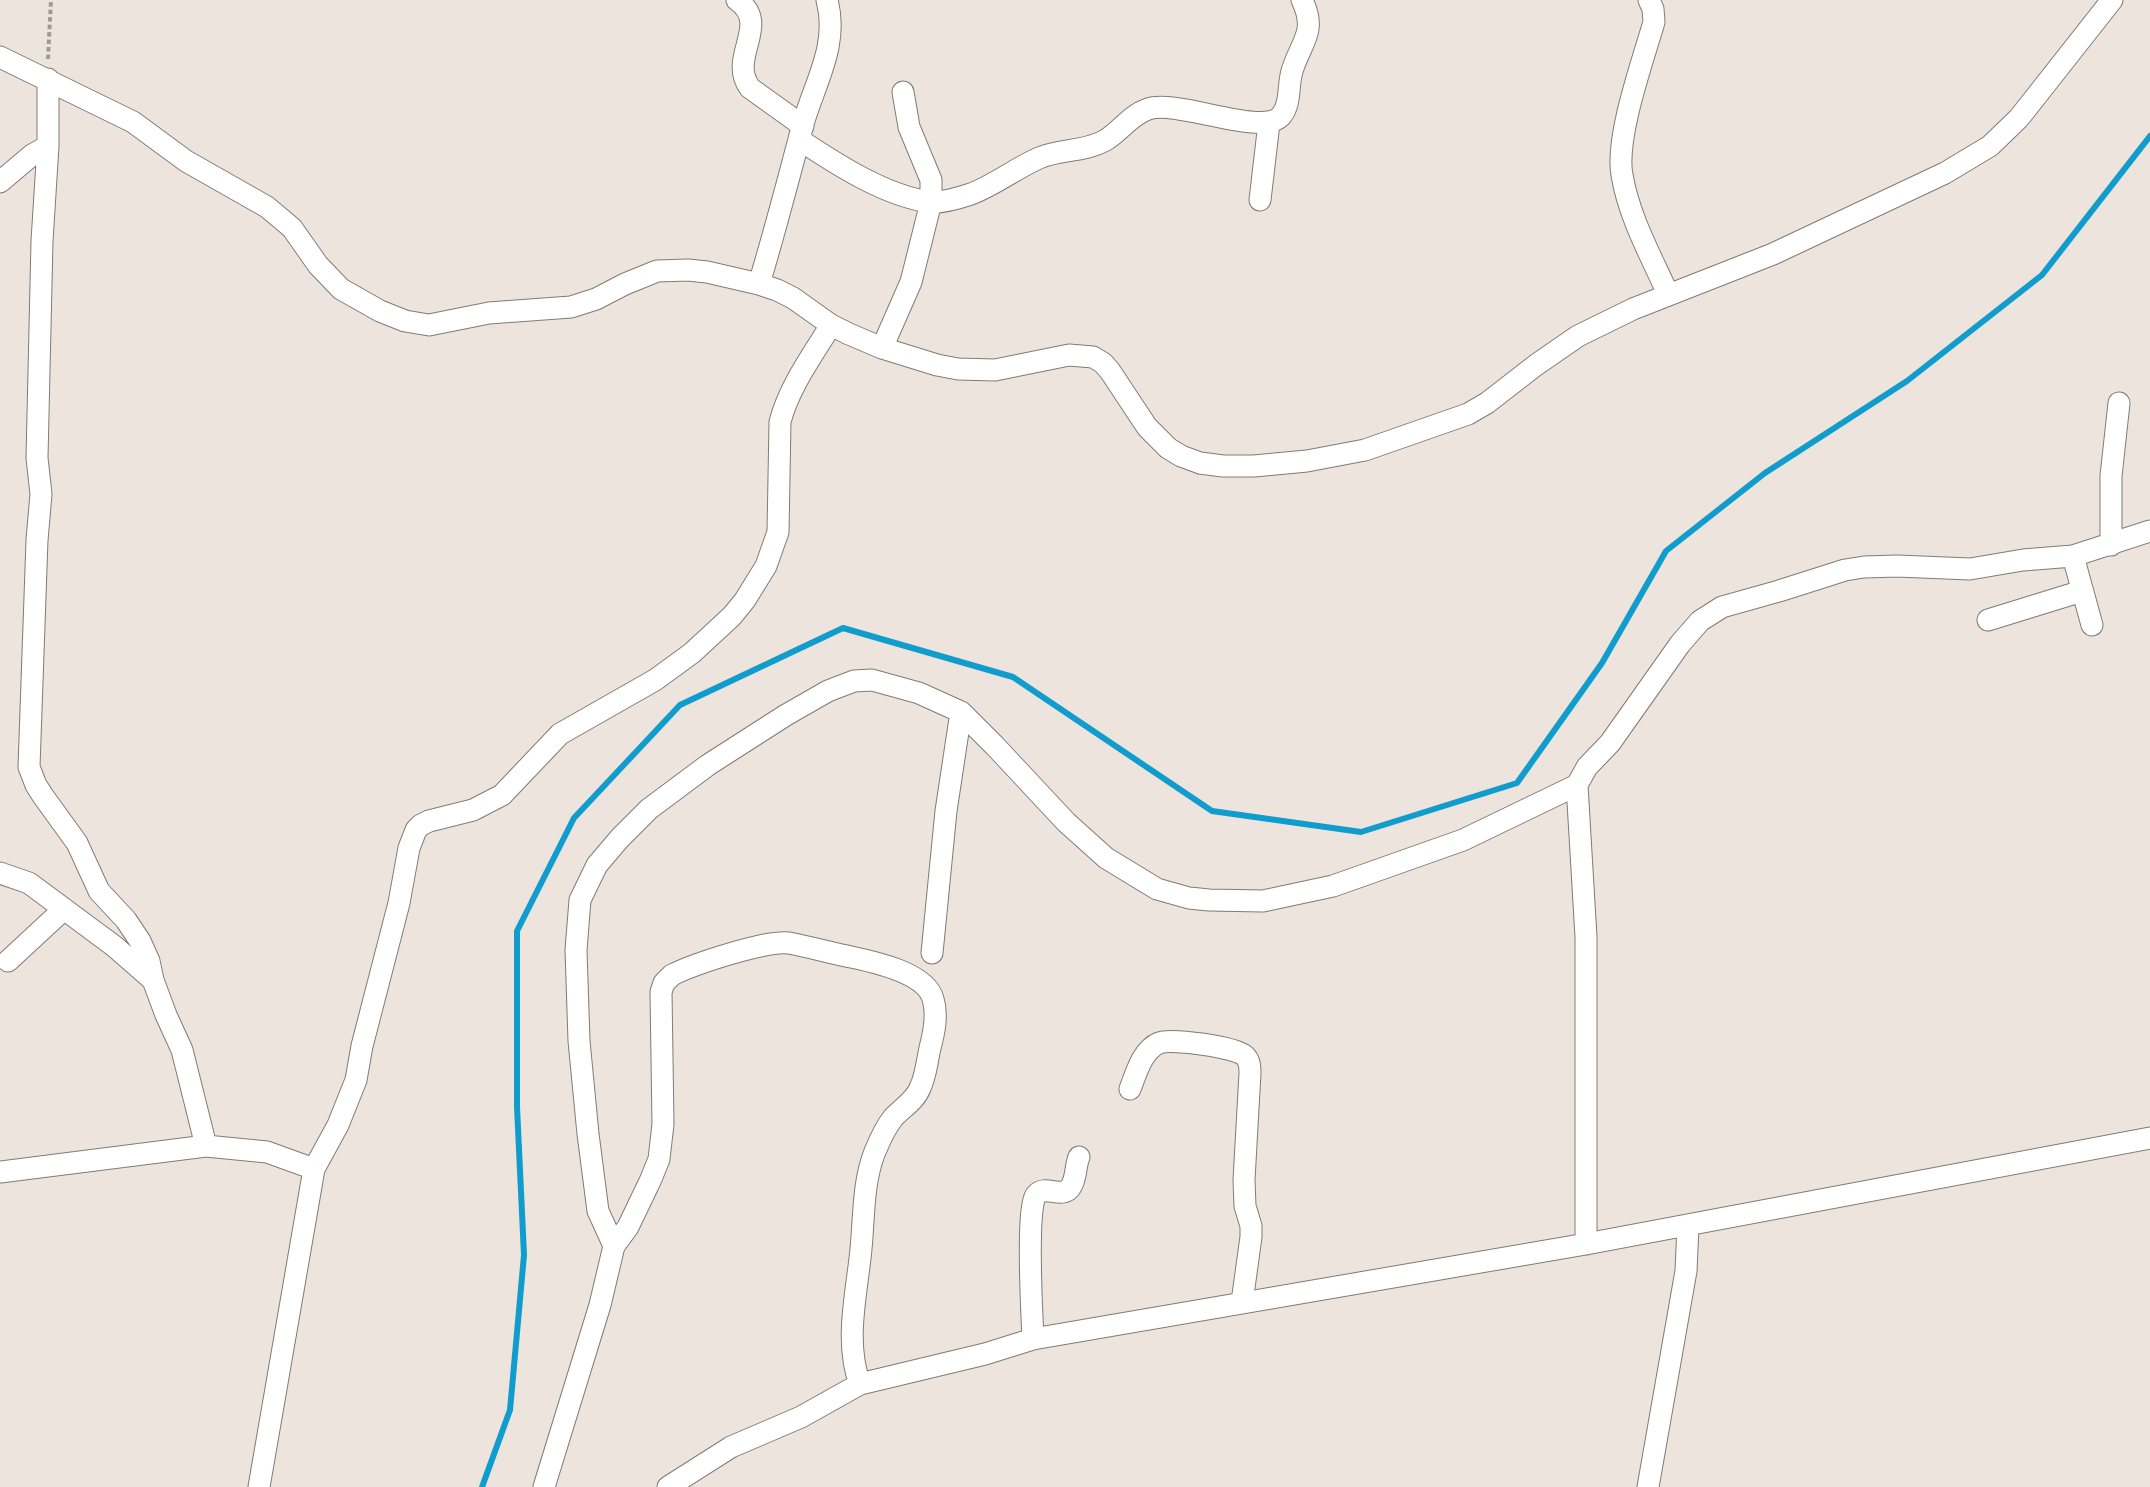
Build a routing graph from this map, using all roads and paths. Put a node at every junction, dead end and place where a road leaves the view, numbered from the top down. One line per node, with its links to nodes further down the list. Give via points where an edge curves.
1 (51, 0): 8 (path)
2 (737, 0): 11 (street, via 752,19 742,69 745,81)
3 (827, 0): 11 (street, via 829,48)
4 (1302, 0): 10 (street, via 1308,22 1304,45 1293,67 1284,112)
5 (1649, 0): 17 (street, via 1654,22 1623,141 1621,173 1632,212)
6 (2112, 0): 17 (street, via 2019,118 1990,146 1900,196 1773,254)
7 (0, 57): 8 (street)
8 (48, 79): 12 (street); 16 (street, via 133,122 186,161 267,207 292,228 341,289 405,321 429,325 489,313 571,307 647,274 669,270 707,272)
9 (903, 92): 15 (street, via 909,127 931,180)
10 (1269, 123): 14 (street); 15 (street, via 1151,108 1137,114 1104,141 1043,156 973,193)
11 (802, 133): 15 (street, via 859,176 886,189); 16 (street)
12 (48, 146): 13 (street); 33 (street, via 37,459 41,494 29,767 36,785 77,843 99,891 140,941)
13 (0, 182)
14 (1260, 200)
15 (931, 202): 19 (street, via 911,282)
16 (759, 284): 18 (street, via 794,298)
17 (1668, 294): 19 (street, via 1578,336 1468,414 1365,450 1254,466 1200,463 1168,448 1147,427 1110,371 1093,357 1069,355 978,370 937,365)
18 (831, 325): 19 (street); 38 (street, via 783,411 778,532 766,566 732,616 662,675 560,734 502,795 473,810 429,821 416,830 356,1080)
19 (882, 348)
20 (2119, 403): 22 (street, via 2110,476)
21 (2150, 531): 22 (street)
22 (2111, 545): 23 (street)
23 (2073, 556): 24 (street); 28 (street, via 1970,569 1864,567 1831,573 1722,607 1700,621 1680,644)
24 (2082, 591): 25 (street); 26 (street)
25 (1988, 620)
26 (2092, 625)
27 (961, 712): 28 (street, via 1066,822 1106,858 1157,889 1189,898 1263,901 1333,886 1463,840); 31 (street, via 946,811); 42 (street, via 893,684 872,680 840,686 761,730 664,797 597,865 580,900 576,950 579,1041 598,1211)
28 (1577, 785): 41 (street, via 1586,937)
29 (0, 873): 30 (street, via 29,884)
30 (63, 910): 32 (street); 33 (street)
31 (932, 953)
32 (8, 961)
33 (153, 980): 36 (street, via 182,1050)
34 (1130, 1089): 43 (street, via 1145,1056 1159,1043 1229,1050 1243,1054 1249,1061 1244,1180 1251,1226)
35 (2150, 1138): 40 (street)
36 (206, 1146): 38 (street, via 267,1152); 39 (street)
37 (1079, 1157): 44 (street, via 1070,1188 1065,1192 1043,1190 1033,1200)
38 (314, 1169): 46 (street)
39 (0, 1172)
40 (1688, 1226): 41 (street); 49 (street, via 1686,1270)
41 (1586, 1244): 43 (street)
42 (614, 1246): 45 (street, via 628,1227 659,1159 663,1112 661,992 672,975 733,953 789,943 917,978 933,998 935,1028 921,1088 884,1130 868,1173 853,1321 854,1362); 47 (street, via 600,1305)
43 (1242, 1302): 44 (street)
44 (1033, 1338): 45 (street, via 985,1354)
45 (860, 1384): 48 (street, via 801,1417 731,1447)
46 (259, 1487)
47 (544, 1487)
48 (668, 1487)
49 (1648, 1487)

